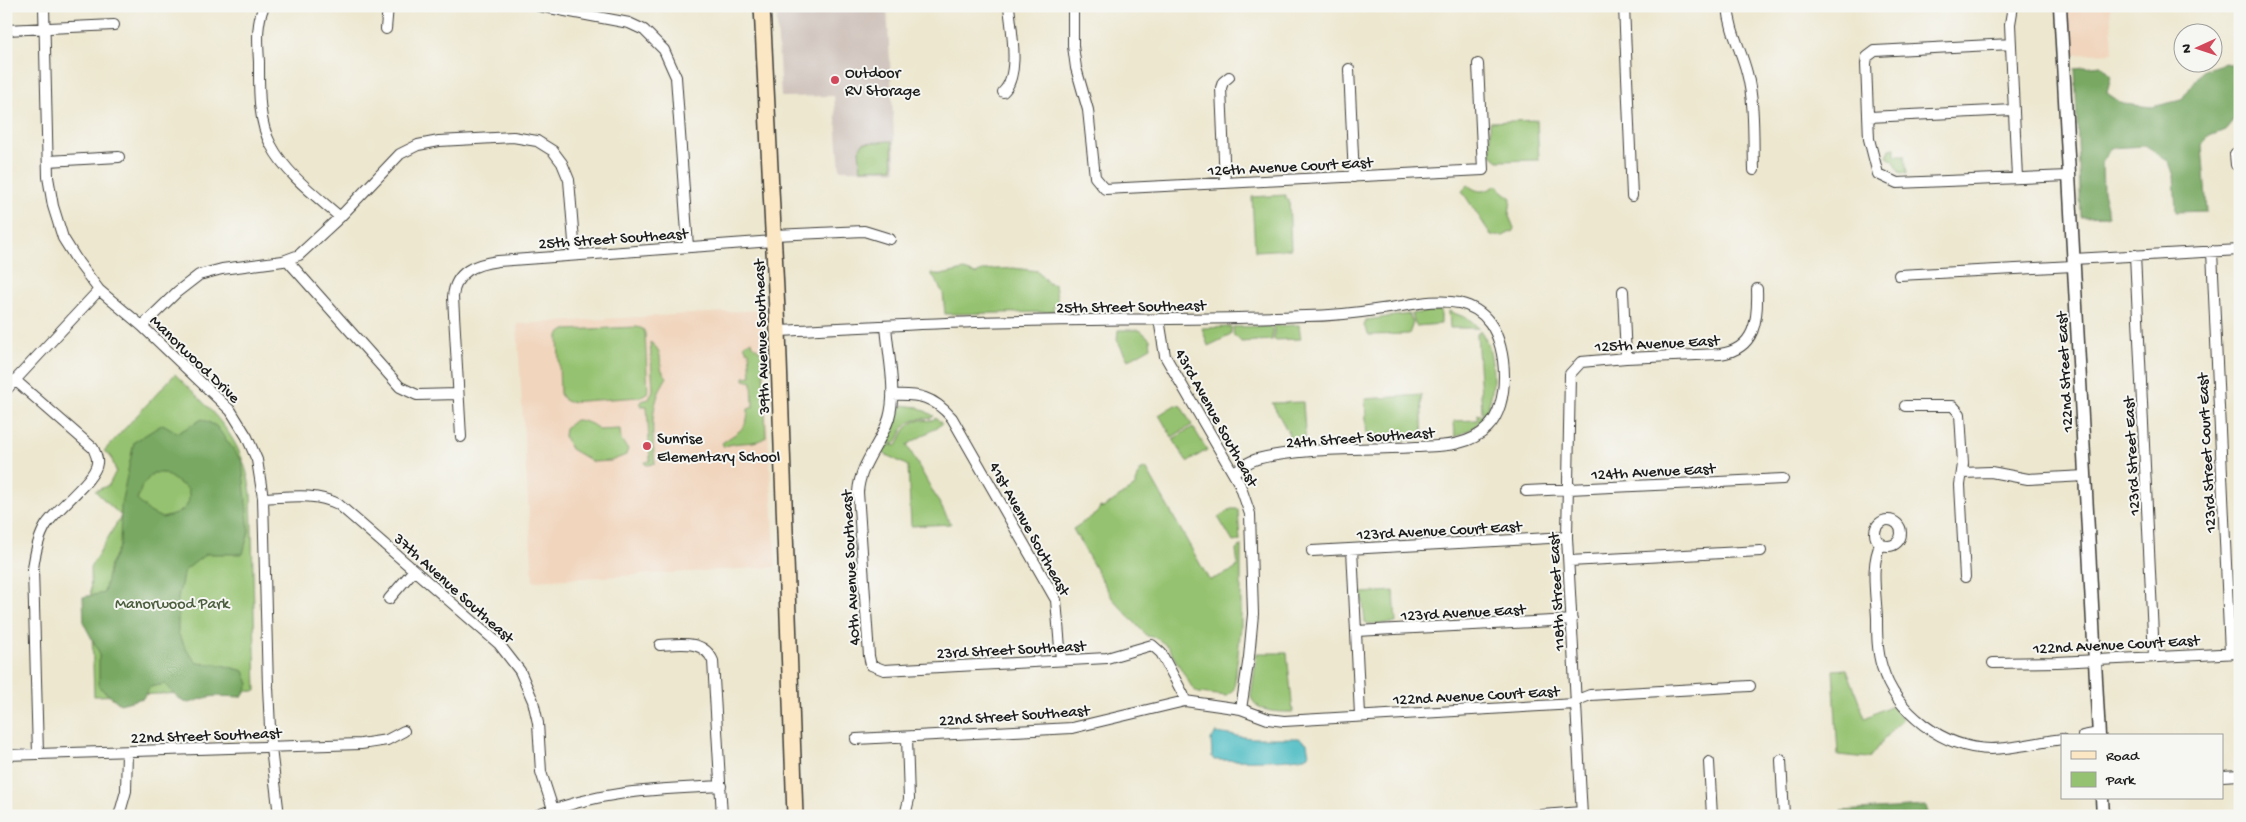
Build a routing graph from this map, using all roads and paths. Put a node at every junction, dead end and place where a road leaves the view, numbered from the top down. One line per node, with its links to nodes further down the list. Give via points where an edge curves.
1 (44, 6): 13 (street, Manorwood Drive)
2 (388, 6): 14 (street)
3 (539, 6): 36 (street, via 629,23 644,30 669,58 676,76)
4 (762, 6): 34 (main road, 39th Avenue Southeast)
5 (1009, 6): 20 (street, via 1013,72 1010,84)
6 (1073, 6): 31 (street, 126th Avenue Court East, via 1076,68 1088,110 1095,177 1100,185 1112,189)
7 (1624, 6): 32 (street)
8 (1728, 6): 27 (street, via 1731,27 1750,88)
9 (2013, 6): 16 (street)
10 (2060, 6): 28 (street, 122nd Street East)
11 (264, 7): 33 (street, via 258,25 259,86 270,144 287,168)
12 (114, 25): 13 (street)
13 (44, 28): 15 (street); 25 (street, Manorwood Drive)
14 (386, 29)
15 (6, 30)
16 (2011, 44): 21 (street); 22 (street, via 1875,51 1867,57 1866,64)
17 (1478, 64): 29 (street, 126th Avenue Court East, via 1483,170)
18 (1349, 69): 29 (street)
19 (1229, 77): 31 (street, via 1221,88)
20 (1003, 92)
21 (2014, 110): 22 (street); 30 (street)
22 (1869, 117): 30 (street, via 1878,174 1897,183)
23 (2240, 150): 26 (street, via 2235,154 2236,165)
24 (119, 157): 25 (street)
25 (48, 161): 45 (street, Manorwood Drive, via 58,226 71,252)
26 (2240, 167)
27 (1754, 170)
28 (2068, 176): 30 (street); 42 (street, 122nd Street East)
29 (1354, 177): 31 (street, 126th Avenue Court East)
30 (2017, 178)
31 (1225, 183)
32 (1632, 196)
33 (340, 217): 39 (street, via 392,160 418,145 513,137 538,141 562,163 569,180); 41 (street, via 307,249)
34 (774, 238): 35 (street, via 864,230); 36 (street, 25th Street Southeast); 50 (main road, 39th Avenue Southeast)
35 (890, 240)
36 (688, 246): 39 (street, 25th Street Southeast)
37 (2240, 250): 38 (street)
38 (2212, 251): 40 (street); 79 (street, 123rd Street Court East)
39 (575, 254): 55 (street, 25th Street Southeast, via 483,263 467,270 460,278 453,296)
40 (2135, 255): 42 (street); 80 (street, 123rd Street East)
41 (287, 260): 48 (street, via 222,269 199,276); 55 (street, via 400,387 416,395)
42 (2073, 262): 43 (street); 62 (street, 122nd Street East)
43 (1900, 275)
44 (1757, 289): 51 (street, 125th Avenue East, via 1755,326 1747,341 1737,349 1720,354)
45 (100, 290): 48 (street, Manorwood Drive); 53 (street)
46 (1623, 291): 51 (street)
47 (1159, 319): 49 (street, 25th Street Southeast); 58 (street, 25th Street Southeast, via 1340,315 1436,301 1460,304 1481,313 1494,329 1501,350 1502,398 1498,413); 60 (street, 43rd Avenue Southeast, via 1165,356)
48 (142, 326): 66 (street, Manorwood Drive, via 224,404 242,428 257,460)
49 (886, 326): 50 (street, 25th Street Southeast); 56 (street, 40th Avenue Southeast)
50 (778, 331): 112 (main road, 39th Avenue Southeast)
51 (1626, 358): 52 (street, 125th Avenue East, via 1580,362)
52 (1574, 368): 64 (street, 118th Street East, via 1569,378)
53 (16, 380): 54 (street); 98 (street, via 93,448 98,461 93,474 54,513 35,554)
54 (6, 390)
55 (458, 394): 59 (street)
56 (892, 395): 81 (street, 41st Avenue Southeast, via 924,396 952,418 1056,600); 84 (street, 40th Avenue Southeast, via 889,419 861,473 858,492)
57 (1905, 406): 61 (street, via 1946,404 1956,408 1960,414)
58 (1488, 427): 60 (street, 24th Street Southeast, via 1466,441 1447,446 1268,457 1247,462)
59 (460, 437)
60 (1233, 473): 88 (street, 43rd Avenue Southeast, via 1247,503 1254,588 1252,636)
61 (1962, 473): 62 (street, via 1991,472 2028,479); 74 (street)
62 (2085, 476): 82 (street, 122nd Street East)
63 (1783, 479): 64 (street, 124th Avenue East)
64 (1567, 490): 65 (street, 124th Avenue East); 67 (street, 118th Street East)
65 (1526, 491)
66 (263, 498): 73 (street, 37th Avenue Southeast, via 307,496 330,500 346,510); 96 (street, Manorwood Drive)
67 (1567, 537): 69 (street, 123rd Avenue Court East); 72 (street, 118th Street East)
68 (1881, 543): 95 (street, via 1875,560 1878,650 1888,683 1906,708 1924,725 1950,741 1969,746 2002,748)
69 (1352, 549): 70 (street, 123rd Avenue Court East); 77 (street)
70 (1312, 551)
71 (1761, 551): 72 (street)
72 (1569, 561): 76 (street, 118th Street East)
73 (414, 570): 75 (street); 106 (street, 37th Avenue Southeast, via 499,644 520,671 536,712 541,772)
74 (1965, 577)
75 (389, 599)
76 (1572, 620): 77 (street, 123rd Avenue East); 87 (street, 118th Street East)
77 (1356, 631): 89 (street)
78 (660, 645): 104 (street, via 699,645 711,655 716,678)
79 (2235, 653): 80 (street, 122nd Avenue Court East)
80 (2154, 656): 82 (street, 122nd Avenue Court East)
81 (1061, 660): 84 (street, 23rd Street Southeast, via 884,670); 86 (street, 23rd Street Southeast, via 1117,656 1152,645 1161,653)
82 (2094, 660): 83 (street, 122nd Avenue Court East); 92 (street, 122nd Street East)
83 (1993, 663)
84 (871, 665)
85 (1750, 686): 87 (street, 122nd Avenue Court East, via 1590,695)
86 (1185, 701): 88 (street, 22nd Street Southeast); 93 (street, 22nd Street Southeast, via 1080,728)
87 (1574, 704): 89 (street, 122nd Avenue Court East); 107 (street, 118th Street East)
88 (1240, 709): 90 (street, 22nd Street Southeast, via 1275,720)
89 (1360, 716): 90 (street, 122nd Avenue Court East)
90 (1320, 718)
91 (404, 731): 96 (street, 22nd Street Southeast, via 393,738 371,743)
92 (2099, 734)
93 (907, 737): 94 (street, 22nd Street Southeast); 113 (street, via 909,798)
94 (856, 739)
95 (2061, 739)
96 (271, 748): 97 (street, 22nd Street Southeast); 109 (street, Manorwood Drive)
97 (127, 752): 98 (street, 22nd Street Southeast); 108 (street, via 126,791)
98 (38, 754): 99 (street, 22nd Street Southeast)
99 (6, 755)
100 (1781, 760): 116 (street)
101 (1709, 762): 115 (street)
102 (2240, 775): 103 (street)
103 (2224, 776)
104 (721, 786): 106 (street, via 627,791); 111 (street)
105 (2102, 800): 117 (street)
106 (553, 809): 110 (street)
107 (1582, 814): 114 (street)
108 (119, 816)
109 (279, 816)
110 (535, 816)
111 (722, 816)
112 (795, 816)
113 (905, 816)
114 (1528, 816)
115 (1712, 816)
116 (1784, 816)
117 (2103, 816)

